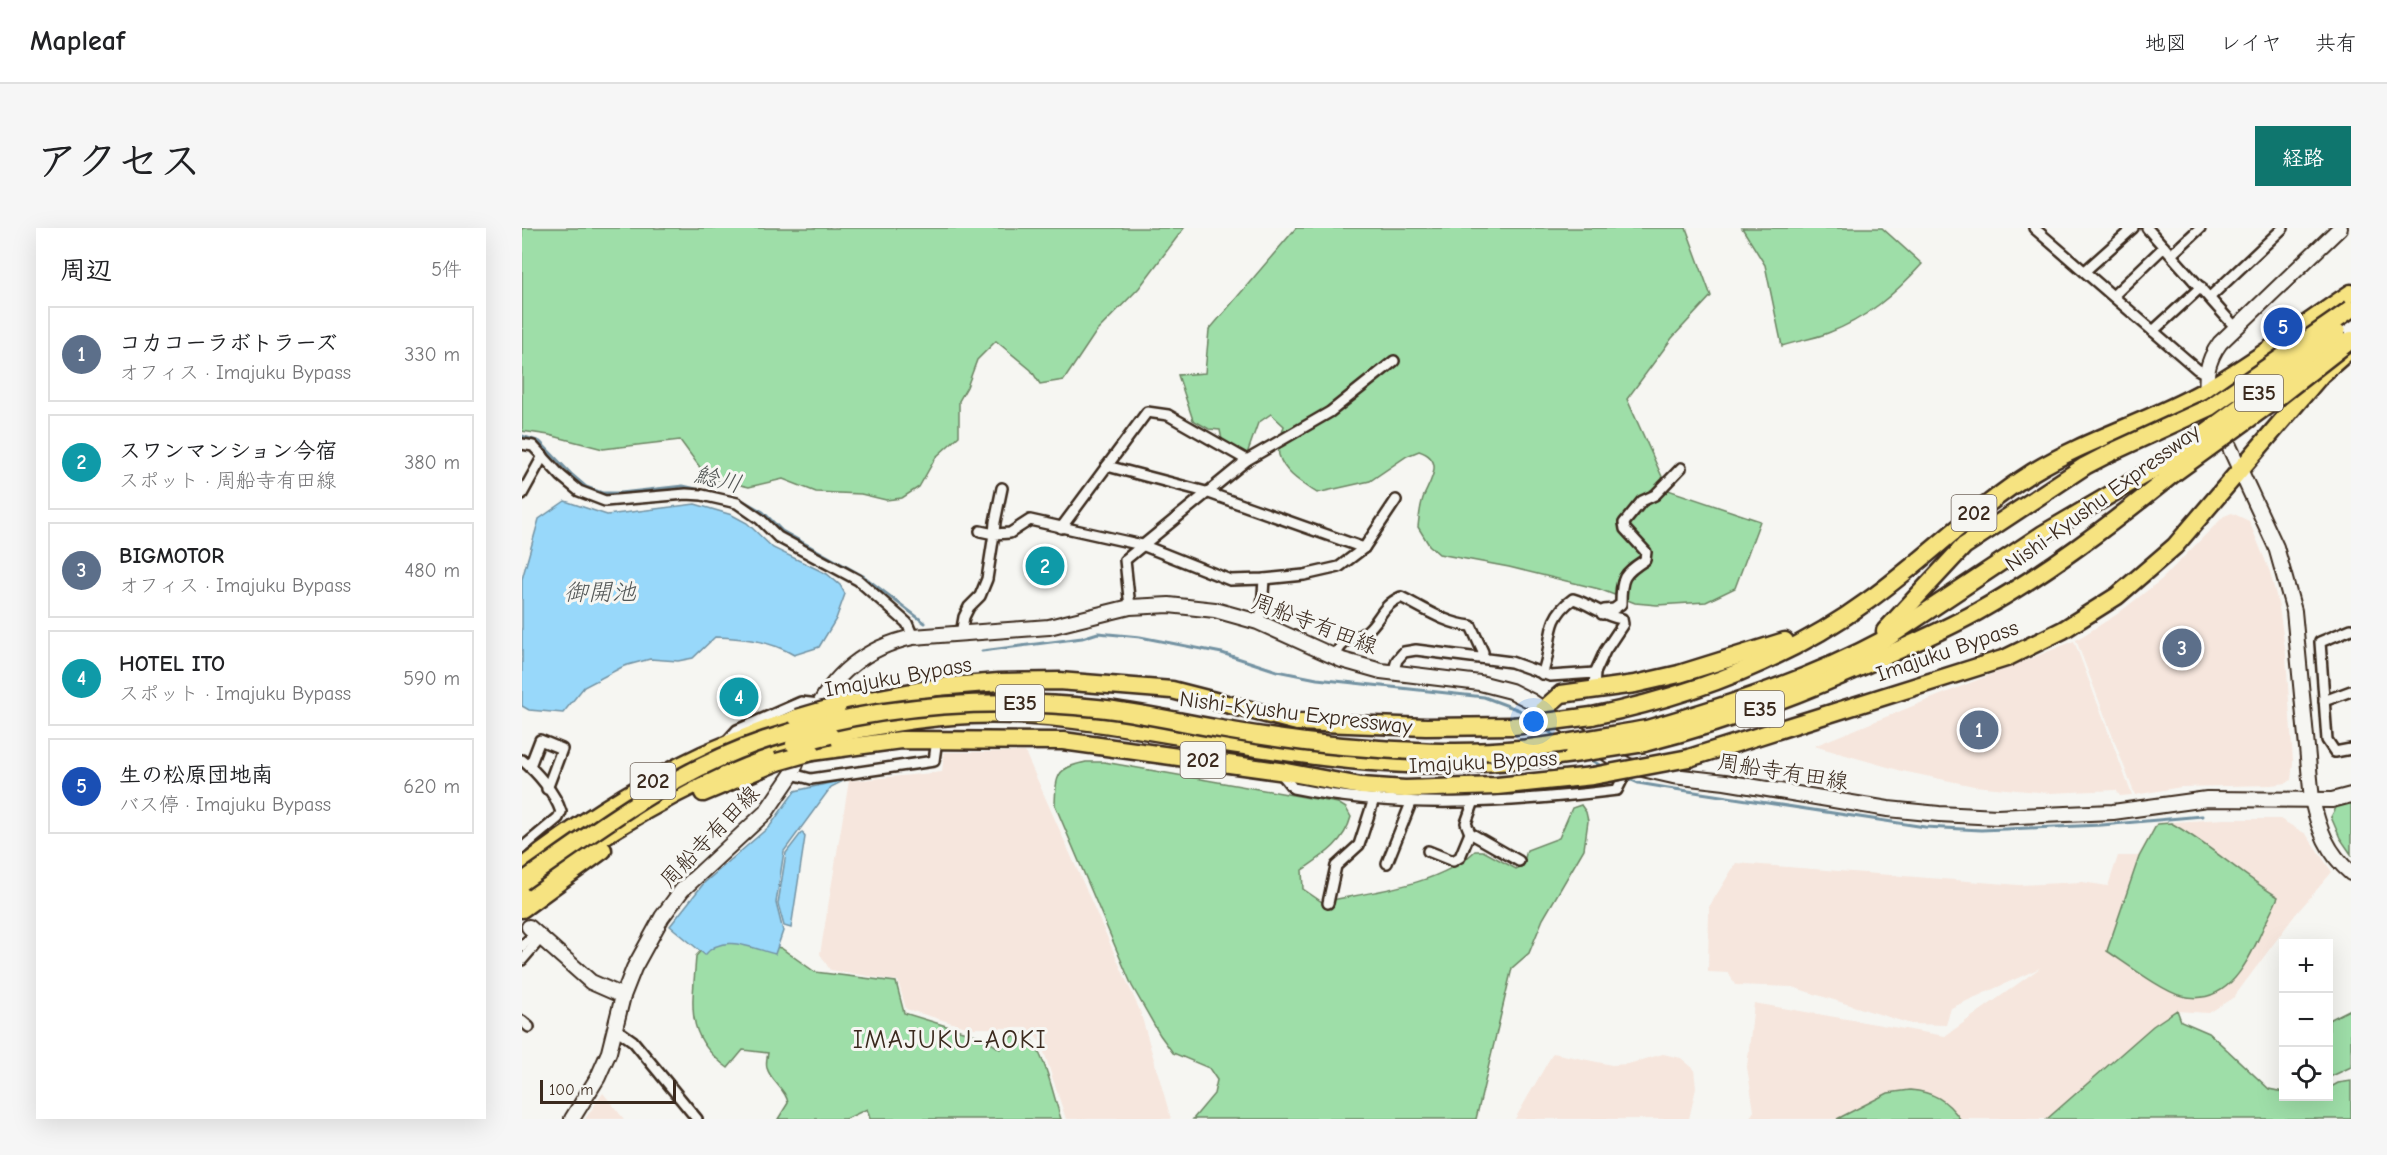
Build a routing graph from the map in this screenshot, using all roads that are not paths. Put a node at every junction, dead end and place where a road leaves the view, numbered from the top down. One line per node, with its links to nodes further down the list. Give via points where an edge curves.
1 (2034, 228): 8 (street)
2 (2052, 228): 8 (street)
3 (2133, 228): 10 (street)
4 (2147, 228): 9 (street)
5 (2200, 228): 9 (street)
6 (2283, 228): 14 (street)
7 (2340, 228): 17 (main road)
8 (2044, 236): 10 (street)
9 (2168, 250): 11 (street); 13 (street)
10 (2085, 271): 13 (street)
11 (2201, 287): 14 (street); 18 (street)
12 (2351, 292): 22 (highway, Imajuku Bypass / 202)
13 (2113, 296): 18 (street)
14 (2210, 297): 17 (street)
15 (2351, 309): 41 (highway, bridge, via 2210,407 2085,466 1964,546)
16 (2351, 322): 28 (highway, Nishi-Kyushu Expressway / E35, bridge)
17 (2236, 328): 22 (main road, via 2209,358)
18 (2153, 331): 22 (street, via 2197,369)
19 (2351, 340): 28 (highway, Nishi-Kyushu Expressway / E35, bridge, via 2268,405)
20 (2351, 348): 29 (highway, Imajuku Bypass / 202, via 2321,375)
21 (1394, 361): 25 (street, via 1330,412)
22 (2207, 383): 29 (main road, via 2209,403); 34 (highway, Imajuku Bypass / 202, via 2165,411 2063,455 2003,491)
23 (522, 444): 24 (street, via 533,446)
24 (543, 456): 32 (street); 48 (street, via 579,490 605,501 686,494 737,503 778,537 858,580 907,623)
25 (1247, 460): 26 (street, via 1168,415 1147,412); 31 (street)
26 (1107, 465): 31 (street); 35 (street)
27 (1681, 468): 44 (street, via 1655,495 1642,501 1624,523 1646,552 1645,560 1626,573 1621,583 1621,604)
28 (2169, 468): 49 (highway, Nishi-Kyushu Expressway / E35, via 2070,517 1887,638); 82 (highway, Nishi-Kyushu Expressway / E35, bridge, via 2110,525 1979,611 1815,688 1696,730 1644,743 1519,761 1415,764 1342,759 1052,717 969,715 877,725 794,744 737,765 631,820)
29 (2240, 471): 66 (highway, Imajuku Bypass / 202, bridge, via 2175,546 2117,596 2063,630 2006,658 1689,758 1593,776 1497,786 1406,789 1361,786); 71 (main road, via 2276,547 2294,611)
30 (1002, 488): 37 (street)
31 (1206, 492): 38 (street); 39 (street)
32 (522, 494)
33 (1396, 500): 39 (street)
34 (1964, 521): 55 (highway, via 1844,610 1784,641 1635,684); 62 (highway, Imajuku Bypass / 202, bridge, via 1871,599 1793,646 1684,693 1592,716 1514,726 1297,722 1172,690 1059,681 999,682 938,687 838,706)
35 (1061, 528): 37 (street, via 1030,520 1010,533); 38 (street)
36 (980, 531): 37 (street)
37 (994, 534): 47 (street, via 987,579 964,617)
38 (1142, 545): 40 (street, via 1230,580); 42 (street, via 1125,560)
39 (1364, 548): 40 (street, via 1339,567)
40 (1264, 579): 45 (street)
41 (1917, 594): 43 (highway); 49 (highway, via 1890,627)
42 (1130, 607): 45 (main road, 周船寺有田線, via 1191,607); 47 (main road, 周船寺有田線, via 1049,627)
43 (1895, 610)
44 (1602, 614): 53 (street, via 1573,599 1561,608 1553,623); 55 (street, via 1622,619 1623,624 1605,651)
45 (1258, 622): 50 (main road, 周船寺有田線)
46 (2351, 629): 57 (street, via 2320,642)
47 (961, 634): 48 (main road, 周船寺有田線)
48 (913, 637): 58 (main road, 周船寺有田線, via 878,647 862,657 846,670)
49 (1856, 654): 60 (highway, Nishi-Kyushu Expressway / E35, via 1762,693)
50 (1335, 657): 51 (street, via 1341,643 1367,631 1391,602 1401,597 1447,620 1471,626); 52 (main road, 周船寺有田線)
51 (1482, 657): 52 (street, via 1404,652); 53 (street, via 1511,662)
52 (1393, 674): 59 (main road, 周船寺有田線, via 1480,683 1511,691)
53 (1542, 674): 55 (street)
54 (1771, 679): 60 (highway)
55 (1595, 681): 59 (highway, via 1561,694)
56 (2351, 691): 57 (street)
57 (2324, 700): 63 (street, via 2330,746 2335,752)
58 (819, 704): 62 (street, via 801,702 791,706 737,730); 67 (main road, 周船寺有田線)
59 (1544, 710): 65 (main road, 周船寺有田線)
60 (1692, 716): 81 (highway, Nishi-Kyushu Expressway / E35, bridge, via 1647,729 1557,744 1468,752 1343,746 1100,708 968,703 887,712 788,734 720,758 627,809)
61 (937, 739): 66 (highway, Imajuku Bypass / 202, via 1063,741); 67 (street, via 934,761 811,779); 84 (highway, Imajuku Bypass / 202, bridge, via 812,752 711,789 600,852)
62 (722, 747): 79 (highway, Imajuku Bypass / 202, via 657,778 578,825)
63 (2351, 749)
64 (526, 763): 68 (street); 68 (street, via 540,741 562,749)
65 (1629, 766): 71 (main road, 周船寺有田線, via 1888,809 1974,816 2113,812 2207,799); 72 (street, via 1617,790 1544,799)
66 (1286, 772): 70 (street, via 1284,777 1293,788)
67 (792, 774): 88 (main road, 周船寺有田線, via 766,812 682,890 643,948)
68 (547, 789): 75 (street, via 561,812)
69 (2351, 795): 71 (main road, 周船寺有田線)
70 (1374, 799): 73 (street); 83 (street, via 1359,845 1336,866)
71 (2312, 800): 80 (main road, via 2326,843)
72 (1474, 801): 73 (street); 74 (street, via 1466,823)
73 (1411, 803): 78 (street)
74 (1470, 833): 76 (street, via 1460,857 1454,861); 77 (street)
75 (522, 848)
76 (1428, 851)
77 (1519, 861)
78 (1387, 863)
79 (522, 867)
80 (2351, 873)
81 (522, 882)
82 (522, 897)
83 (1328, 903)
84 (522, 909)
85 (536, 933): 86 (street); 87 (street); 88 (main road, via 591,982)
86 (522, 946)
87 (522, 960)
88 (623, 996): 89 (main road, 周船寺有田線)
89 (616, 1029): 90 (main road, 周船寺有田線, via 598,1077); 91 (street, via 633,1041)
90 (572, 1119)
91 (697, 1119)

